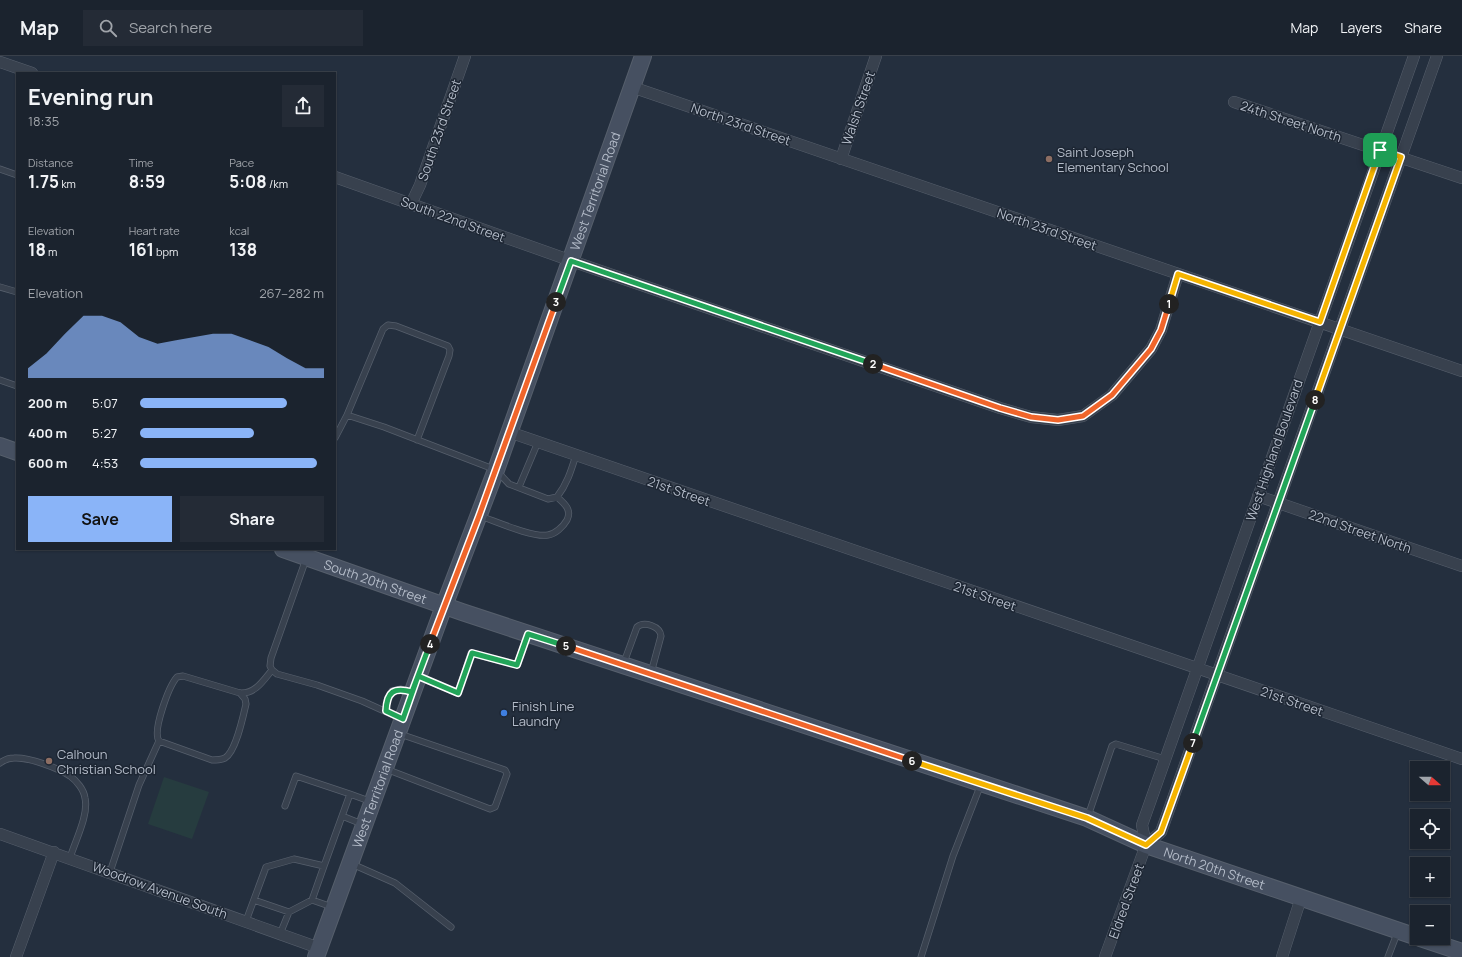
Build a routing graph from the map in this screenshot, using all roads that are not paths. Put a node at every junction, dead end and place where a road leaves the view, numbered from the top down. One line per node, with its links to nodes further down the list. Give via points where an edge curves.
1 (465, 56): 17 (street, South 23rd Street)
2 (643, 56): 8 (main road, West Territorial Road)
3 (876, 56): 12 (street, Walsh Street)
4 (1414, 56): 10 (street, West Highland Boulevard)
5 (1437, 56): 11 (street)
6 (0, 62): 7 (street)
7 (29, 72)
8 (632, 87): 12 (street, North 23rd Street); 18 (main road, West Territorial Road)
9 (1234, 102): 10 (street, 24th Street North)
10 (1380, 150): 11 (street, 24th Street North); 22 (street, West Highland Boulevard)
11 (1401, 157): 16 (street, 24th Street North); 23 (street)
12 (841, 159): 19 (street, North 23rd Street)
13 (0, 169): 14 (lane)
14 (16, 175)
15 (336, 177): 17 (street, South 22nd Street)
16 (1462, 178)
17 (411, 204): 18 (street, South 22nd Street)
18 (571, 261): 19 (street, South 22nd Street, via 1000,408 1031,417 1058,420 1083,416 1112,395 1127,379 1151,349 1161,330); 28 (main road, West Territorial Road)
19 (1178, 274): 22 (street, North 23rd Street)
20 (0, 287): 21 (lane)
21 (16, 292)
22 (1320, 322): 23 (street, North 23rd Street); 37 (street, West Highland Boulevard)
23 (1340, 330): 24 (street, North 23rd Street); 39 (street)
24 (1462, 371)
25 (0, 380): 26 (lane)
26 (16, 386)
27 (347, 415): 29 (lane); 30 (lane); 30 (lane, via 383,329 388,325 396,326 448,346 450,350)
28 (509, 432): 31 (street, 21st Street); 35 (main road, West Territorial Road)
29 (336, 436)
30 (417, 440): 35 (lane)
31 (538, 442): 34 (street, 21st Street); 36 (lane)
32 (0, 446): 33 (main road)
33 (16, 452)
34 (576, 455): 38 (lane, via 569,478); 46 (street, 21st Street)
35 (496, 470): 36 (lane, via 509,484); 40 (main road, West Territorial Road)
36 (519, 487): 38 (lane, via 548,499)
37 (1258, 496): 39 (street, 22nd Street North); 46 (street, West Highland Boulevard)
38 (558, 497): 40 (lane, via 567,507 568,516 564,524 548,535 534,534)
39 (1278, 503): 42 (street, 22nd Street North); 50 (street)
40 (479, 516): 43 (main road, West Territorial Road)
41 (294, 552): 43 (main road, South 20th Street); 47 (lane, via 271,658)
42 (1462, 566)
43 (444, 606): 44 (main road, North 20th Street); 49 (main road, West Territorial Road)
44 (528, 634): 45 (main road, North 20th Street); 49 (lane, via 517,665 472,653 458,693)
45 (623, 665): 48 (main road, North 20th Street); 48 (lane, via 637,627 644,623 659,629 661,636)
46 (1197, 669): 50 (street, 21st Street); 56 (street, West Highland Boulevard)
47 (272, 670): 52 (lane, via 256,689); 53 (lane, via 288,678 362,700)
48 (651, 674): 60 (main road, North 20th Street)
49 (418, 676): 51 (main road, West Territorial Road)
50 (1217, 676): 57 (street, 21st Street); 68 (street, via 1161,832)
51 (412, 692): 53 (lane, via 392,692 387,700); 54 (main road, West Territorial Road)
52 (240, 693): 55 (lane, via 183,676 178,677 170,688 158,725 156,737); 55 (lane, via 246,704 232,748 224,758 212,760)
53 (386, 711): 54 (lane)
54 (400, 726): 59 (main road, West Territorial Road); 59 (lane, via 505,770 507,774 495,807 490,809)
55 (159, 741): 73 (lane, via 138,785)
56 (1165, 759): 65 (lane, via 1116,744 1112,746); 68 (street, West Highland Boulevard, via 1142,825)
57 (1462, 759)
58 (0, 763): 70 (lane, via 13,758 25,758 57,769 70,776 80,786 86,808)
59 (385, 768): 62 (main road, West Territorial Road)
60 (981, 783): 65 (main road, North 20th Street); 88 (lane, via 953,856)
61 (350, 794): 62 (lane); 63 (lane, via 296,776); 64 (lane)
62 (372, 802): 66 (main road, West Territorial Road)
63 (285, 806)
64 (342, 816): 66 (lane); 72 (lane)
65 (1087, 818): 68 (main road, North 20th Street)
66 (364, 825): 71 (main road, West Territorial Road)
67 (0, 834): 69 (street, Woodrow Avenue South)
68 (1146, 845): 74 (main road, North 20th Street); 89 (street, Eldred Street)
69 (54, 852): 70 (street, Woodrow Avenue South); 87 (street)
70 (70, 858): 73 (street, Woodrow Avenue South)
71 (350, 863): 77 (main road, West Territorial Road); 80 (lane, via 395,883)
72 (324, 866): 75 (lane, via 294,859 266,867); 76 (lane)
73 (110, 872): 79 (street, Woodrow Avenue South)
74 (1302, 898): 81 (main road, North 20th Street); 90 (street)
75 (254, 900): 78 (lane); 79 (lane)
76 (312, 900): 77 (lane); 78 (lane)
77 (334, 907): 85 (main road, West Territorial Road)
78 (288, 912): 82 (lane)
79 (246, 921): 82 (street, Woodrow Avenue South)
80 (451, 927)
81 (1398, 931): 83 (main road, North 20th Street); 91 (lane)
82 (280, 934): 85 (street, Woodrow Avenue South)
83 (1410, 935)
84 (1441, 945): 86 (main road)
85 (317, 952)
86 (1462, 952)
87 (16, 957)
88 (921, 957)
89 (1105, 957)
90 (1282, 957)
91 (1388, 957)

